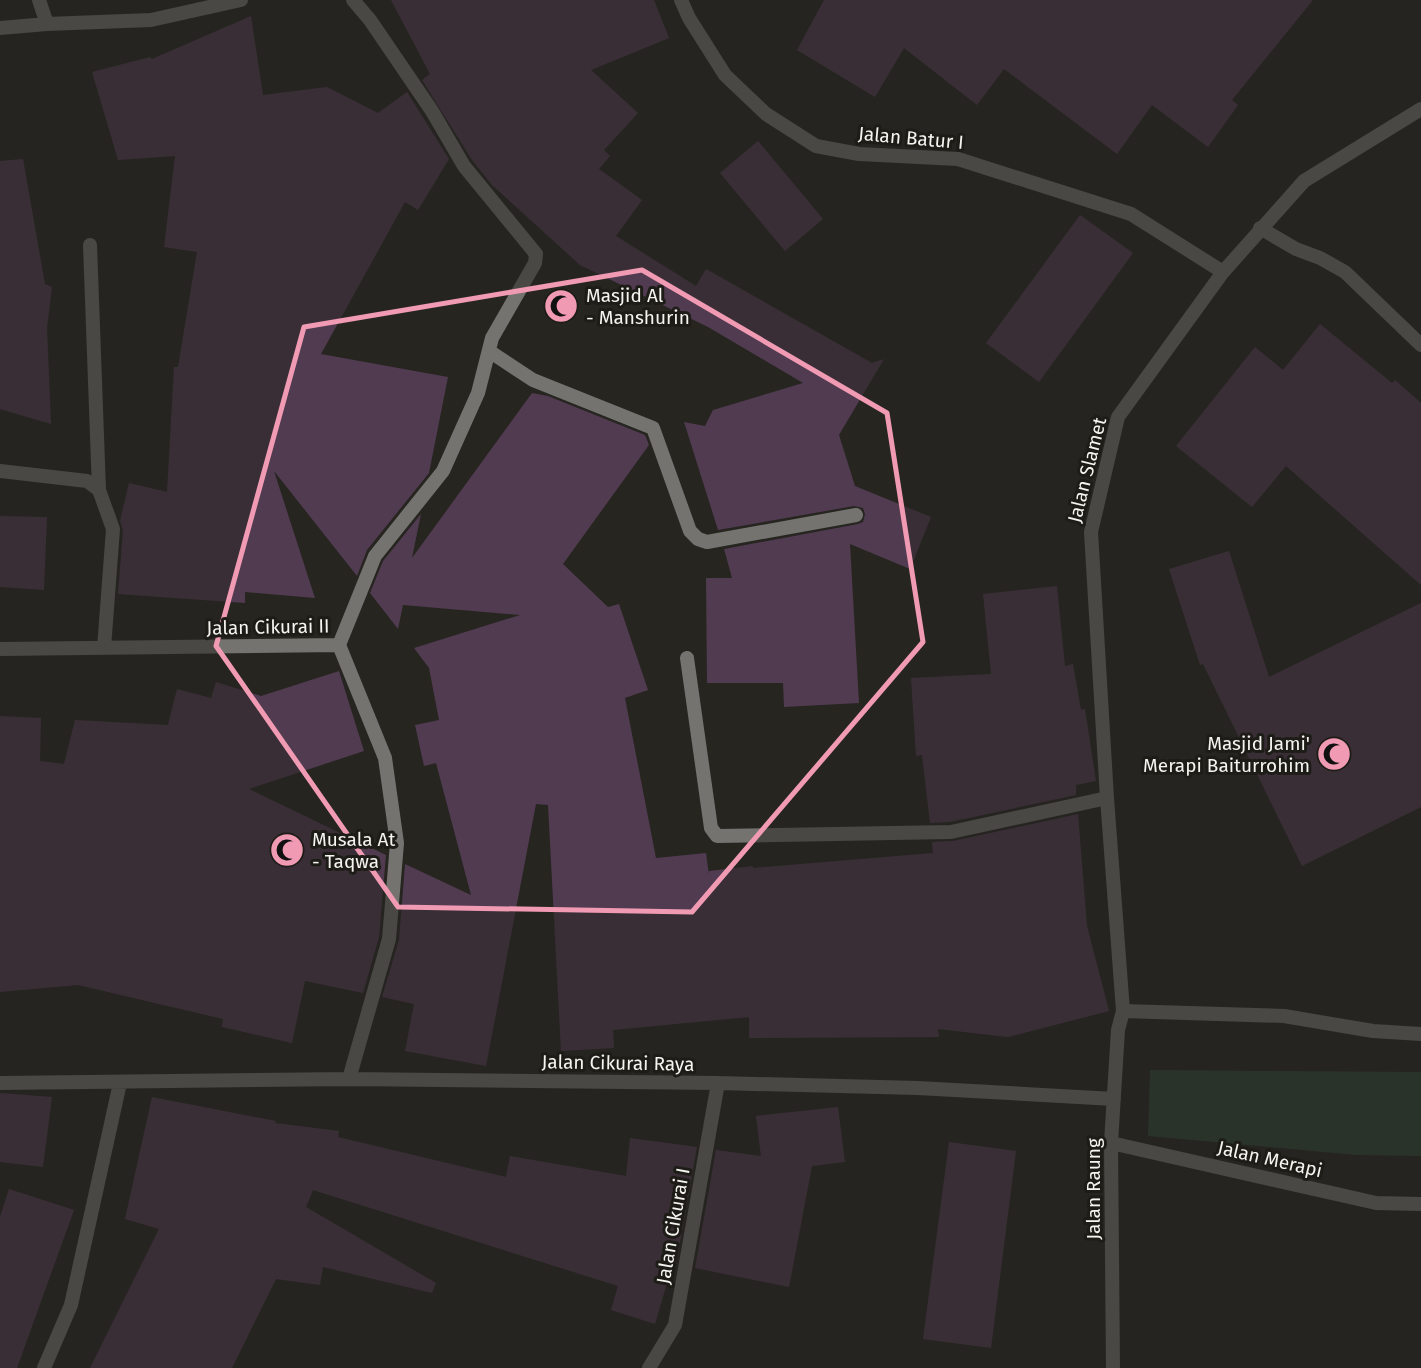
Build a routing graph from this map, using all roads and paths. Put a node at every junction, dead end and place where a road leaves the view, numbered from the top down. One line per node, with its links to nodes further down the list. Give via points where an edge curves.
1 (39, 0): 5 (street)
2 (241, 0): 5 (street, via 151,20)
3 (353, 0): 12 (street, via 432,111 464,166 536,254)
4 (681, 0): 10 (street, Jalan Batur I, via 725,75 766,114 816,146 859,154 958,159 1131,214)
5 (47, 24): 6 (street)
6 (0, 28)
7 (1421, 109): 8 (street, Jalan Slamet, via 1304,181)
8 (1260, 228): 10 (street, Jalan Slamet); 11 (street, via 1345,272)
9 (90, 245): 14 (street)
10 (1223, 272): 20 (street, Jalan Slamet, via 1118,417 1091,533)
11 (1421, 345)
12 (489, 351): 15 (street, via 533,380 653,428 690,531 698,539 707,542); 16 (street, via 478,393 443,471 374,556)
13 (0, 471): 14 (street, via 87,481)
14 (99, 491): 17 (street, via 113,529)
15 (856, 515)
16 (339, 645): 17 (street, Jalan Cikurai II); 23 (street, Jalan Cikurai II, via 385,758 397,843 389,939)
17 (104, 648): 18 (street, Jalan Cikurai II)
18 (0, 649)
19 (687, 658): 20 (street, via 710,828 717,836 951,832)
20 (1107, 798): 21 (street, Jalan Slamet)
21 (1123, 1011): 22 (street, via 1284,1016); 27 (street, Jalan Raung)
22 (1421, 1034)
23 (349, 1079): 25 (street, Jalan Cikurai Raya); 26 (street, Jalan Cikurai Raya)
24 (0, 1083): 25 (street, Jalan Cikurai Raya)
25 (120, 1083): 30 (street, via 71,1305)
26 (718, 1083): 27 (street, Jalan Cikurai Raya); 31 (street, Jalan Cikurai I, via 675,1325)
27 (1114, 1099): 28 (street, Jalan Raung)
28 (1111, 1143): 29 (street, Jalan Merapi, via 1376,1203); 32 (street, Jalan Raung)
29 (1421, 1204)
30 (44, 1368)
31 (649, 1368)
32 (1113, 1368)

